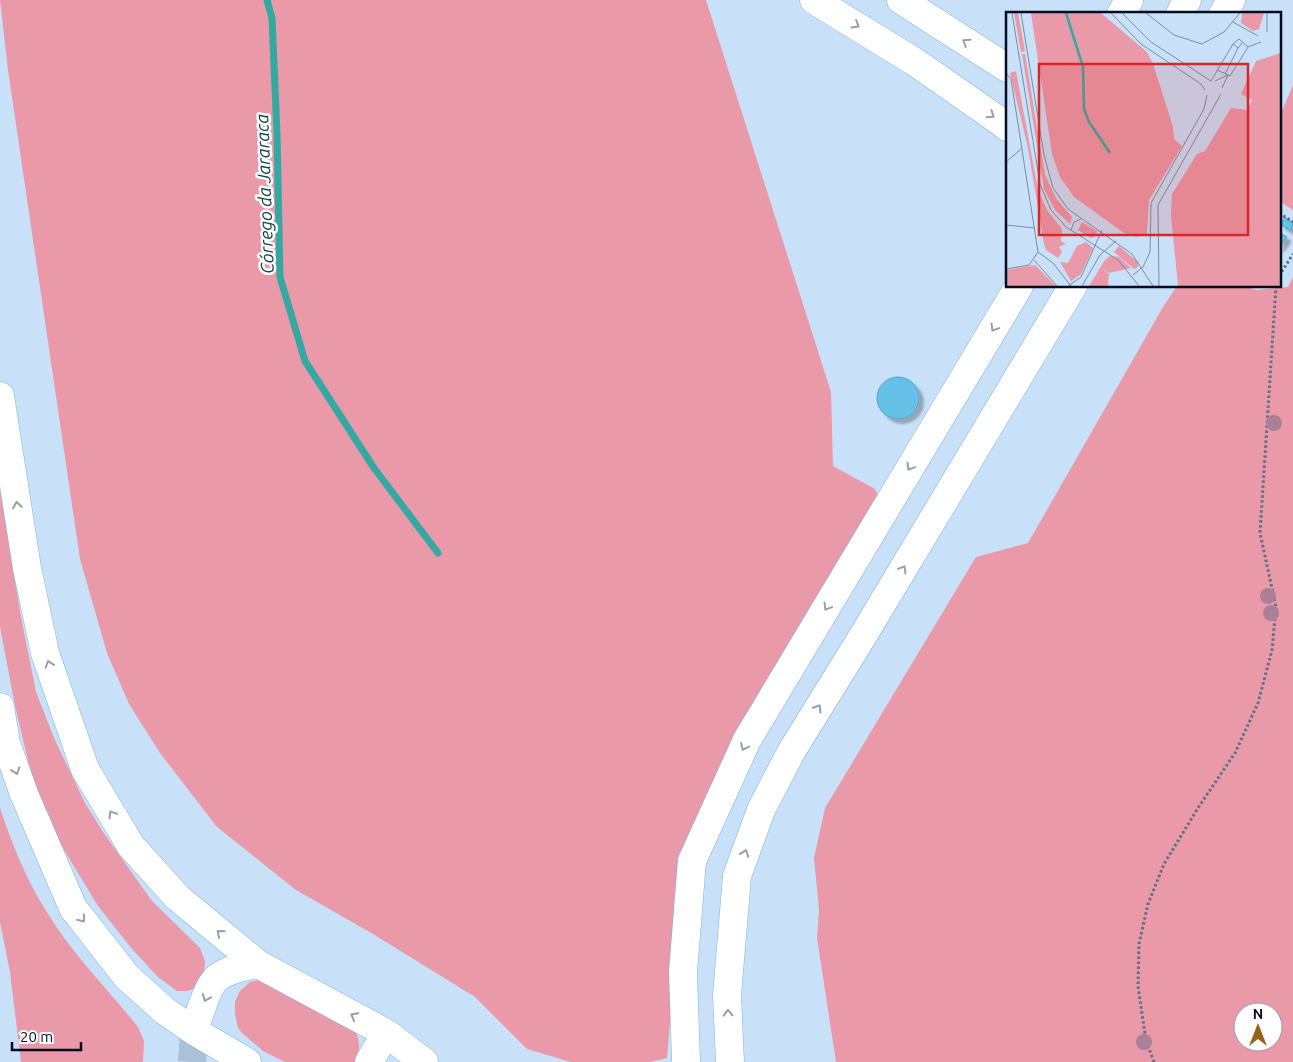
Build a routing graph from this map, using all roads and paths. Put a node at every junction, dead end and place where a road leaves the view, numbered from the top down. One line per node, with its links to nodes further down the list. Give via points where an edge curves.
1 (814, 0): 10 (street, one-way to 10, via 915,62)
2 (901, 0): 9 (street, one-way to 2)
3 (1129, 0): 6 (street)
4 (1187, 0): 7 (street)
5 (1232, 0): 8 (street)
6 (1122, 12)
7 (1181, 12)
8 (1224, 12)
9 (1006, 67)
10 (1006, 126)
11 (1280, 214): 12 (path)
12 (1293, 222)
13 (1293, 254): 14 (path)
14 (1280, 274)
15 (1018, 288): 26 (street, one-way to 26, via 747,740 692,860 683,972)
16 (1072, 288): 27 (street, one-way to 16, via 727,995 737,876 761,810 791,752)
17 (1276, 288): 28 (path, via 1260,533 1276,607 1272,650 1258,703 1235,753 1164,864 1148,904 1139,944 1138,986 1146,1040)
18 (0, 396): 20 (street, one-way to 18, via 178,898 131,846 85,769 45,653 27,568)
19 (0, 707): 21 (street, one-way to 21, via 6,743 24,794 73,908 127,977)
20 (258, 964): 21 (street, one-way to 21, via 238,967 216,978); 22 (street, one-way to 20)
21 (194, 1032): 23 (street)
22 (386, 1033): 24 (street); 25 (street)
23 (247, 1062)
24 (369, 1062)
25 (424, 1062)
26 (686, 1062)
27 (730, 1062)
28 (1154, 1062)

